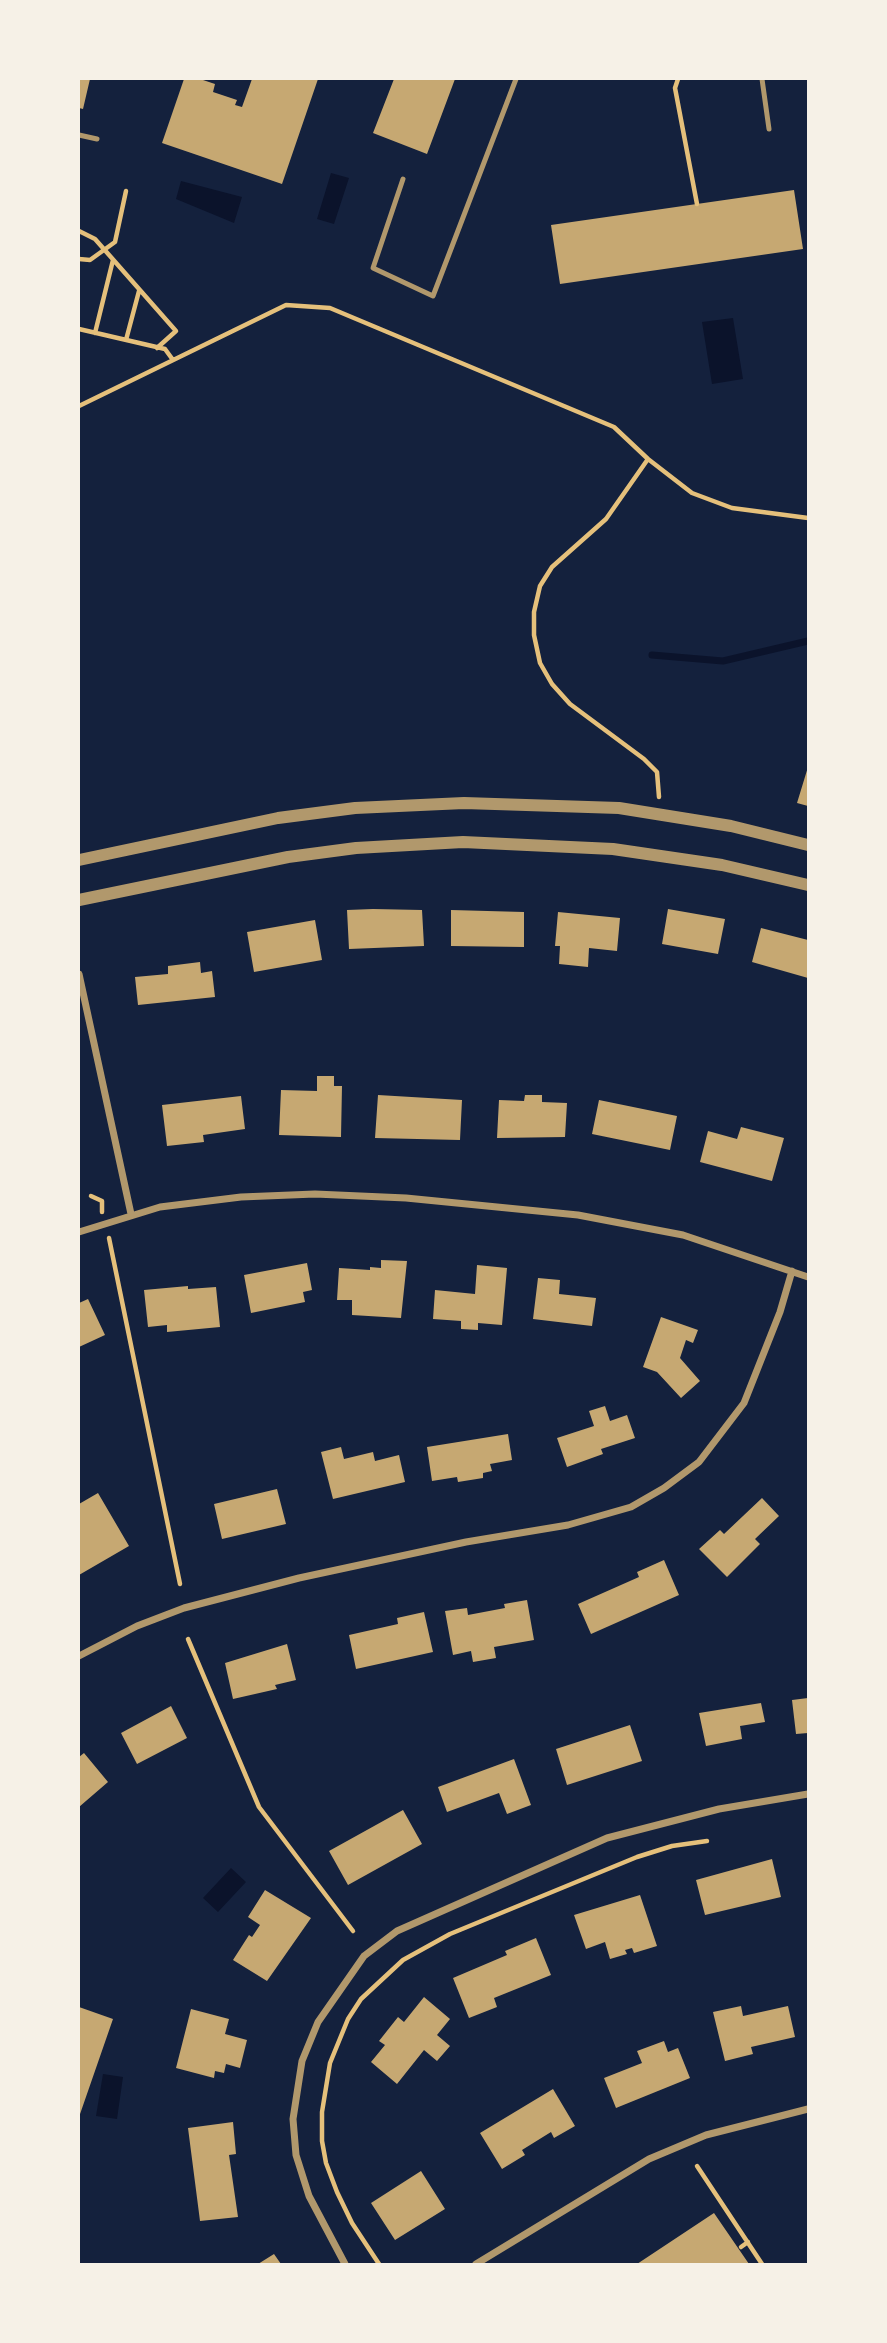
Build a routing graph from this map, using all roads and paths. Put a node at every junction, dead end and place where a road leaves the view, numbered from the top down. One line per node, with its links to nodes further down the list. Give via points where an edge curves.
1 (516, 79): 7 (lane, via 433,296 373,268)
2 (678, 79): 9 (path, via 675,88)
3 (762, 79): 4 (lane)
4 (769, 129)
5 (79, 135): 6 (lane)
6 (97, 139)
7 (403, 180)
8 (126, 191): 11 (path, via 115,242)
9 (697, 204)
10 (79, 232): 11 (path, via 95,239)
11 (104, 250): 12 (path, via 90,260); 13 (path)
12 (79, 258)
13 (113, 260): 14 (path); 16 (path)
14 (140, 290): 17 (path); 18 (path, via 176,331)
15 (79, 329): 16 (path)
16 (95, 333): 17 (path)
17 (126, 340): 18 (path)
18 (158, 348): 19 (path, via 165,349)
19 (173, 360): 20 (path); 21 (path, via 286,305 330,308 614,427)
20 (79, 406)
21 (648, 459): 22 (path, via 692,493 733,508); 23 (path, via 607,519 552,567 540,586 534,635 540,663 552,684 569,704 657,772)
22 (808, 518)
23 (659, 797)
24 (808, 845): 25 (street, via 730,826 619,808 464,803 355,808 278,818)
25 (79, 860)
26 (808, 884): 27 (street, via 722,865 613,849 463,842 382,845 288,858)
27 (79, 900)
28 (79, 974): 29 (street)
29 (131, 1214): 30 (street); 32 (street, via 242,1198 315,1194 496,1205 683,1235)
30 (79, 1232)
31 (113, 1251): 34 (path)
32 (792, 1271): 33 (street); 36 (street, via 744,1403 699,1462 631,1507 299,1578 184,1608)
33 (808, 1277)
34 (180, 1584)
35 (188, 1639): 39 (path, via 259,1807)
36 (79, 1656)
37 (808, 1794): 44 (street, via 719,1809 607,1838 397,1931 364,1956 317,2022 302,2061 293,2119 296,2155 309,2196)
38 (707, 1842): 45 (path, via 637,1857 450,1934 403,1960 361,1999 330,2063 322,2141 337,2192)
39 (352, 1931)
40 (808, 2109): 46 (street, via 706,2135 649,2159)
41 (697, 2166): 42 (path)
42 (748, 2242): 43 (path); 47 (path)
43 (741, 2247)
44 (345, 2264)
45 (379, 2264)
46 (476, 2264)
47 (762, 2264)

